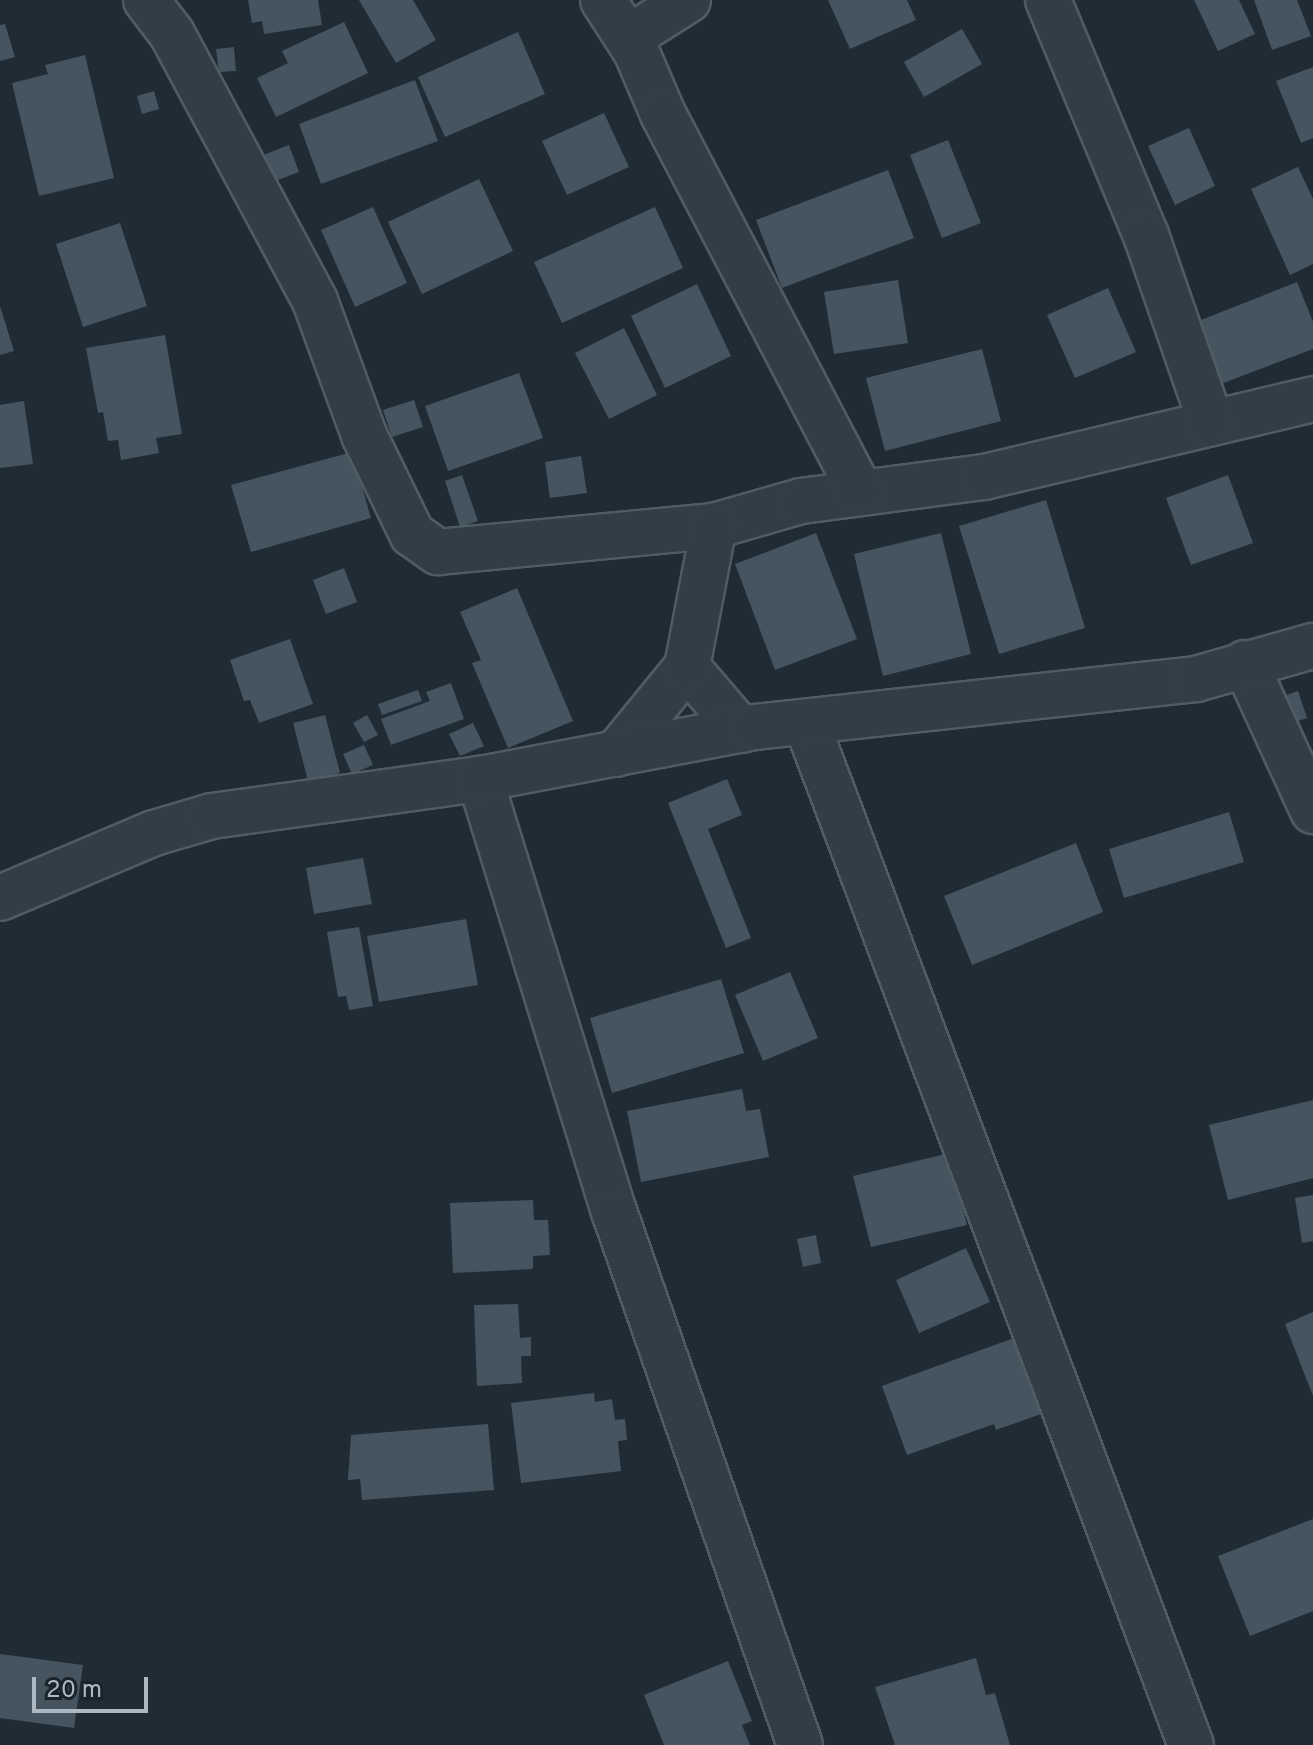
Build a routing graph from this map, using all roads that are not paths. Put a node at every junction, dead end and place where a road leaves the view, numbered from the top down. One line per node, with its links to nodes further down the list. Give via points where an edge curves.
1 (146, 0): 9 (street, via 172,34 315,301 364,435 412,534 438,552)
2 (603, 0): 5 (street)
3 (688, 0): 5 (street, via 636,33)
4 (1048, 0): 7 (street, via 1146,235)
5 (636, 51): 8 (street, via 663,114)
6 (1313, 399): 7 (street)
7 (1211, 423): 8 (street, via 984,477)
8 (860, 491): 9 (street)
9 (714, 526): 12 (street)
10 (1313, 646): 11 (street)
11 (1245, 663): 13 (street, via 1196,679); 17 (street)
12 (687, 667): 14 (street); 15 (street)
13 (806, 722): 14 (street); 20 (street)
14 (741, 730): 15 (street)
15 (616, 754): 16 (street)
16 (480, 779): 18 (street, via 212,816 154,833); 19 (street, via 615,1214)
17 (1313, 811)
18 (0, 898)
19 (800, 1745)
20 (1191, 1745)

